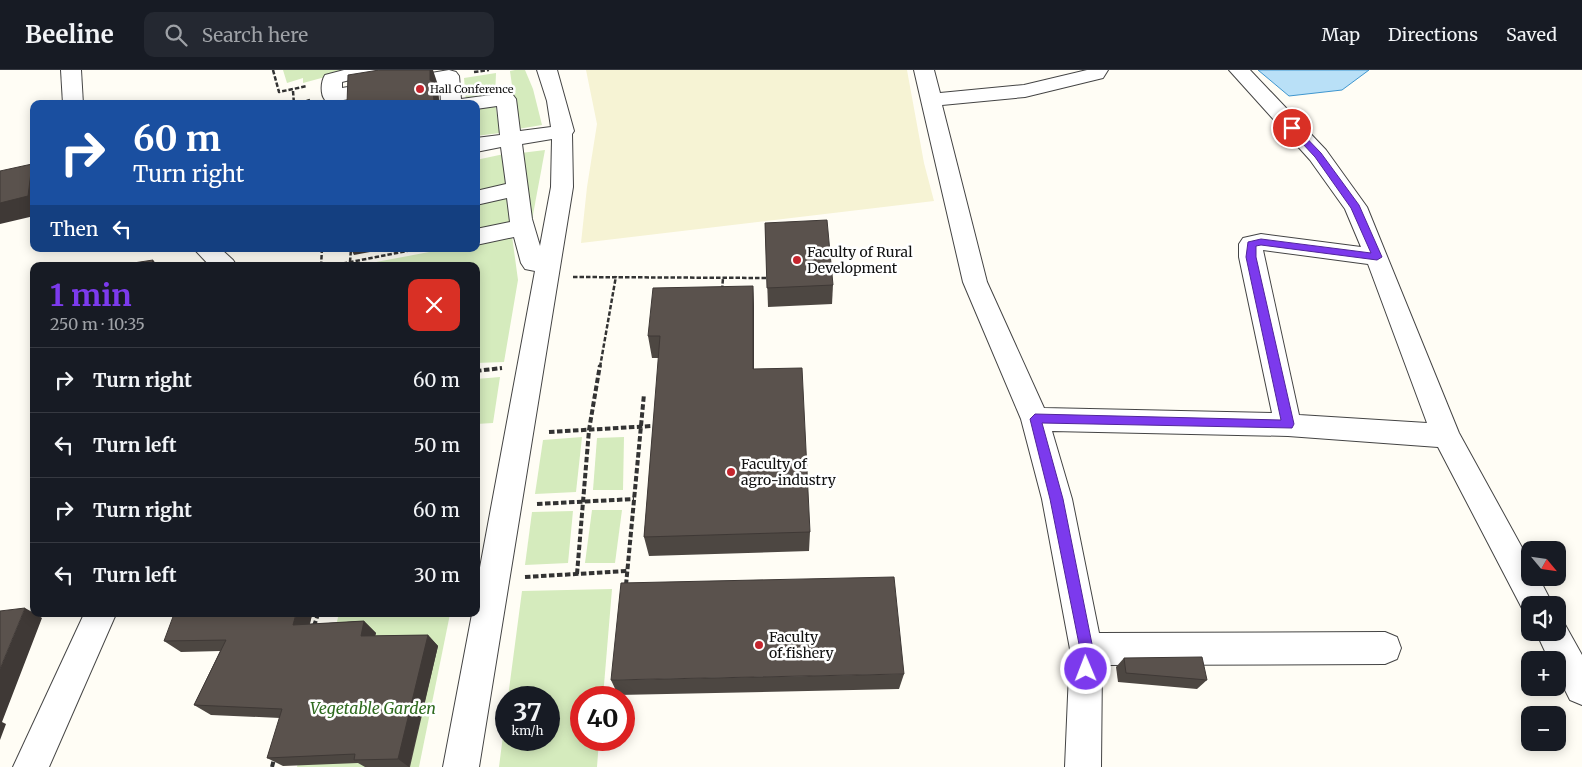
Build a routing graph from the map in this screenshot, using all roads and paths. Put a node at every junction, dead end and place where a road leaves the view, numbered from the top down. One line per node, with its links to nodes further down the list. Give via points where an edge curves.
1 (71, 70): 9 (street)
2 (273, 70): 8 (path)
3 (367, 70): 10 (street, via 332,79 332,96 449,76)
4 (547, 70): 13 (street, via 557,95)
5 (924, 70): 11 (street)
6 (1098, 70): 11 (street, via 1096,74 1025,92)
7 (1239, 70): 23 (street, via 1318,155 1356,207)
8 (278, 92)
9 (73, 100)
10 (451, 100)
11 (931, 100): 33 (street, via 975,282)
12 (480, 102): 14 (street, via 506,99)
13 (564, 131): 14 (street); 58 (street, via 562,187)
14 (511, 140): 15 (street); 16 (street)
15 (480, 144)
16 (518, 189): 17 (street); 18 (street)
17 (480, 197)
18 (523, 227): 19 (street); 26 (street)
19 (480, 236)
20 (209, 252): 24 (street)
21 (351, 252): 25 (path)
22 (402, 252): 25 (path)
23 (1377, 257): 34 (street, via 1261,242 1251,244 1251,257); 39 (street)
24 (221, 262)
25 (350, 262)
26 (533, 263)
27 (616, 276): 28 (path); 29 (path); 37 (path)
28 (566, 278)
29 (723, 278): 30 (path); 31 (path)
30 (767, 278)
31 (722, 293)
32 (644, 394): 36 (path)
33 (1035, 419): 34 (street); 53 (street, via 1056,499)
34 (1288, 424): 39 (street)
35 (652, 426): 36 (path)
36 (640, 427): 37 (path); 40 (path)
37 (589, 430): 38 (path); 41 (path)
38 (541, 432)
39 (1446, 436): 47 (street)
40 (634, 499): 41 (path); 43 (path)
41 (584, 501): 42 (path); 44 (path)
42 (530, 504)
43 (627, 571): 44 (path); 46 (path)
44 (577, 574): 45 (path)
45 (519, 577)
46 (626, 590)
47 (1532, 596)
48 (99, 617): 56 (street)
49 (317, 617): 50 (path)
50 (313, 633)
51 (1557, 641): 54 (street)
52 (1385, 648): 53 (street)
53 (1086, 649): 59 (street)
54 (1582, 688)
55 (277, 749): 57 (path)
56 (31, 767)
57 (272, 767)
58 (461, 767)
59 (1083, 767)

